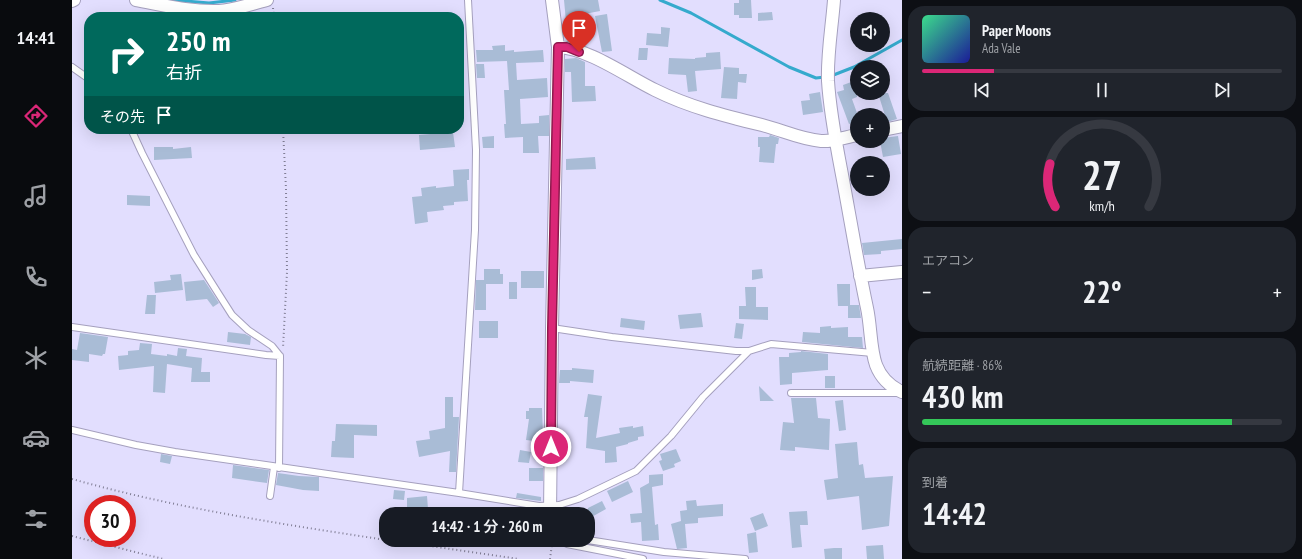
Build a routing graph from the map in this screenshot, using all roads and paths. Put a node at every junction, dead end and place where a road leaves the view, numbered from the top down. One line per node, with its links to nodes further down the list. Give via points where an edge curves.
1 (136, 0): 2 (street, via 203,11 220,11)
2 (267, 0)
3 (468, 0): 27 (lane, via 476,150 475,230)
4 (552, 0): 6 (street)
5 (834, 0): 14 (street, via 828,83)
6 (558, 47): 14 (street, via 567,47 590,56 655,91 691,106 802,138 822,141); 18 (street)
7 (72, 67): 8 (lane)
8 (84, 75)
9 (902, 126): 10 (street)
10 (890, 129)
11 (133, 134): 21 (lane, via 194,255 232,315 248,330 272,346)
12 (283, 134): 21 (path, via 287,272 283,351)
13 (850, 136): 14 (street)
14 (836, 139): 16 (street)
15 (902, 272): 16 (street)
16 (860, 276): 20 (street)
17 (72, 327): 21 (lane)
18 (552, 328): 19 (lane); 30 (street)
19 (749, 351): 20 (lane, via 771,344); 31 (lane, via 636,471)
20 (873, 353): 23 (street, via 876,365 886,382)
21 (280, 356): 25 (lane)
22 (791, 393): 23 (lane)
23 (902, 393)
24 (72, 430): 25 (lane, via 136,445)
25 (276, 467): 27 (lane); 28 (lane)
26 (72, 479): 33 (path, via 269,523)
27 (458, 493): 29 (lane)
28 (270, 496)
29 (542, 507)
30 (550, 507)
31 (557, 507)
32 (72, 536): 38 (path)
33 (379, 539)
34 (595, 541): 42 (lane, via 664,552)
35 (436, 547): 39 (path)
36 (551, 547): 40 (path)
37 (582, 547): 41 (lane)
38 (163, 559)
39 (519, 559)
40 (550, 559)
41 (643, 559)
42 (745, 559)

